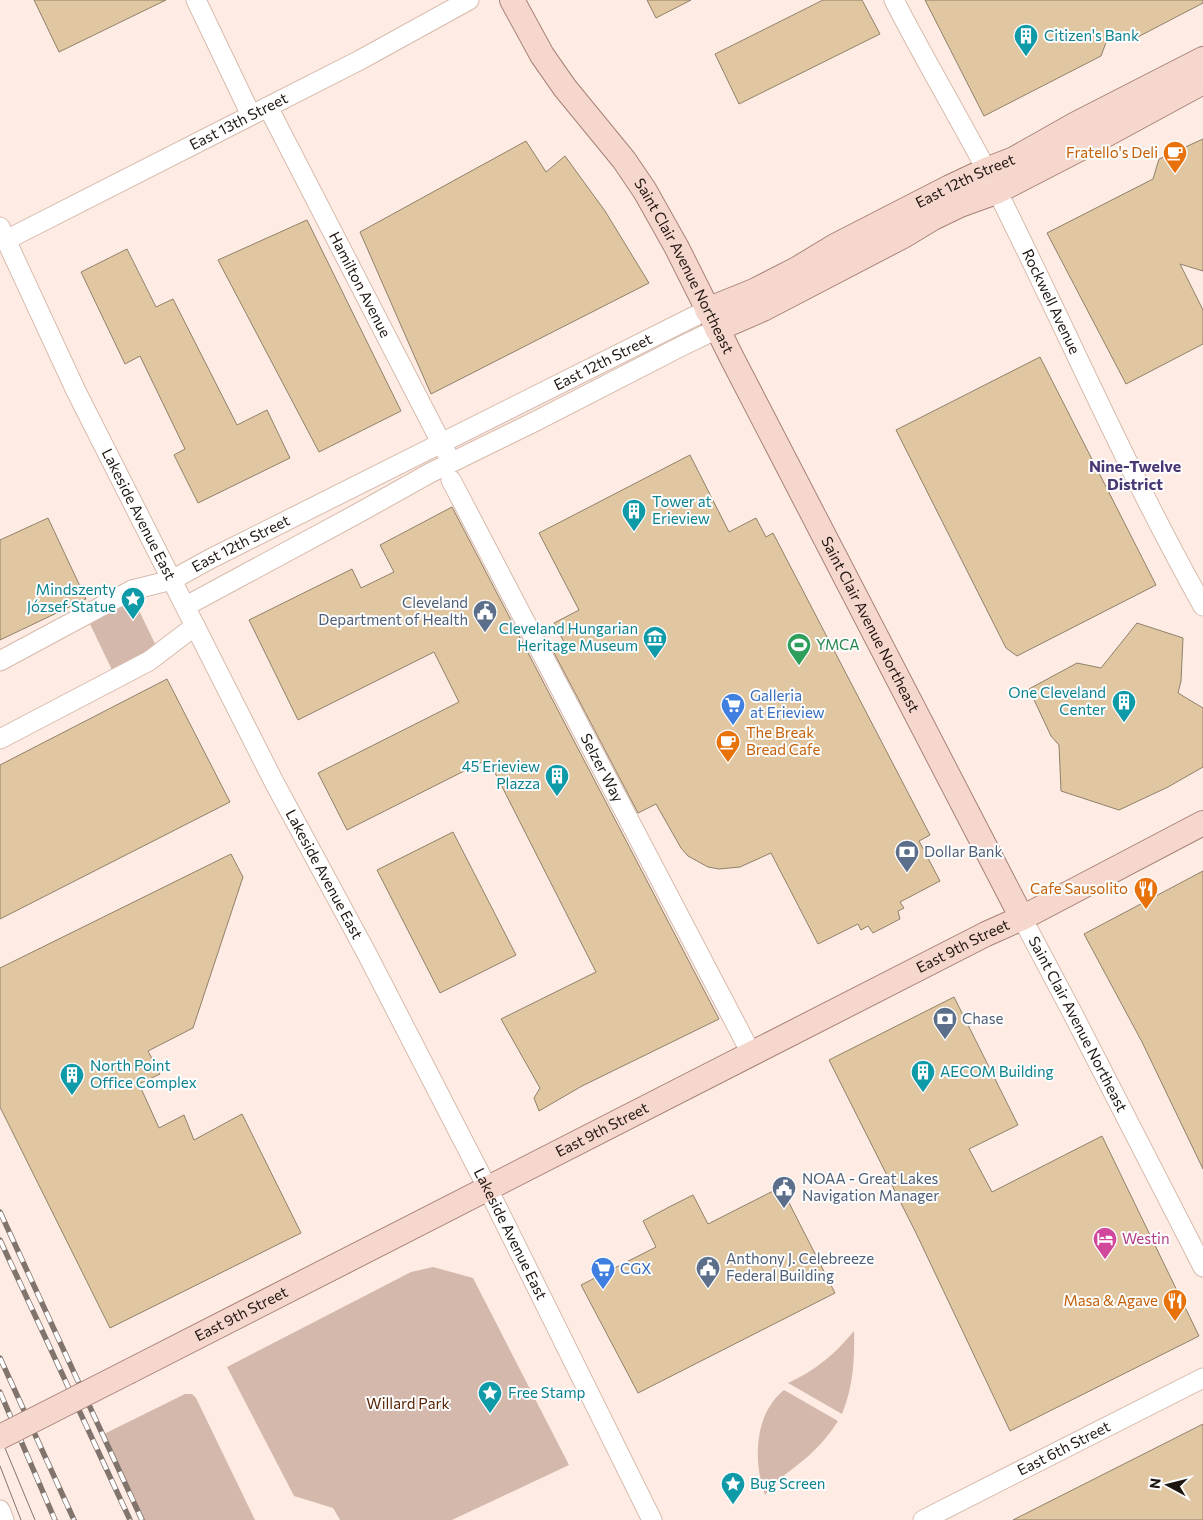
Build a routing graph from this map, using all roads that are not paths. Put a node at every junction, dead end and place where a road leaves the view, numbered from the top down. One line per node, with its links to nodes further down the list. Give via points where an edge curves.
1 (196, 0): 7 (street, Hamilton Avenue)
2 (469, 0): 7 (street, East 13th Street)
3 (512, 0): 11 (main road, Saint Clair Avenue Northeast, via 542,55 645,191)
4 (894, 0): 8 (street, Rockwell Avenue)
5 (1203, 58): 8 (main road, East 12th Street, via 1014,159)
6 (1203, 82): 9 (main road, East 12th Street)
7 (260, 111): 10 (street, East 13th Street); 12 (street, Hamilton Avenue)
8 (986, 170): 9 (street, Rockwell Avenue); 11 (main road, East 12th Street, via 835,246 754,291)
9 (996, 192): 11 (main road, East 12th Street, via 933,218 763,309); 16 (street, Rockwell Avenue, via 1127,460)
10 (3, 233): 14 (street, Lakeside Avenue East, via 76,391)
11 (712, 320): 12 (street, East 12th Street); 13 (street, East 12th Street, via 680,347 536,421); 21 (main road, Saint Clair Avenue Northeast)
12 (441, 443): 13 (street, Hamilton Avenue); 14 (street, East 12th Street)
13 (451, 471): 15 (street, East 12th Street); 22 (street, Selzer Way)
14 (172, 580): 15 (street, Lakeside Avenue East); 18 (street, East 12th Street, via 132,590)
15 (186, 606): 17 (street, Lakeside Avenue East)
16 (1203, 606)
17 (196, 626): 19 (street, via 149,661); 23 (street, Lakeside Avenue East, via 274,782 372,962)
18 (0, 660)
19 (0, 739)
20 (1203, 823): 21 (main road, East 9th Street)
21 (1022, 918): 22 (main road, East 9th Street); 24 (street, Saint Clair Avenue Northeast)
22 (752, 1055): 23 (main road, East 9th Street)
23 (488, 1189): 26 (main road, East 9th Street, bridge); 29 (street, Lakeside Avenue East)
24 (1203, 1268)
25 (1203, 1378): 30 (street, East 6th Street)
26 (0, 1437)
27 (0, 1510): 28 (street)
28 (4, 1520)
29 (652, 1520)
30 (924, 1520)

